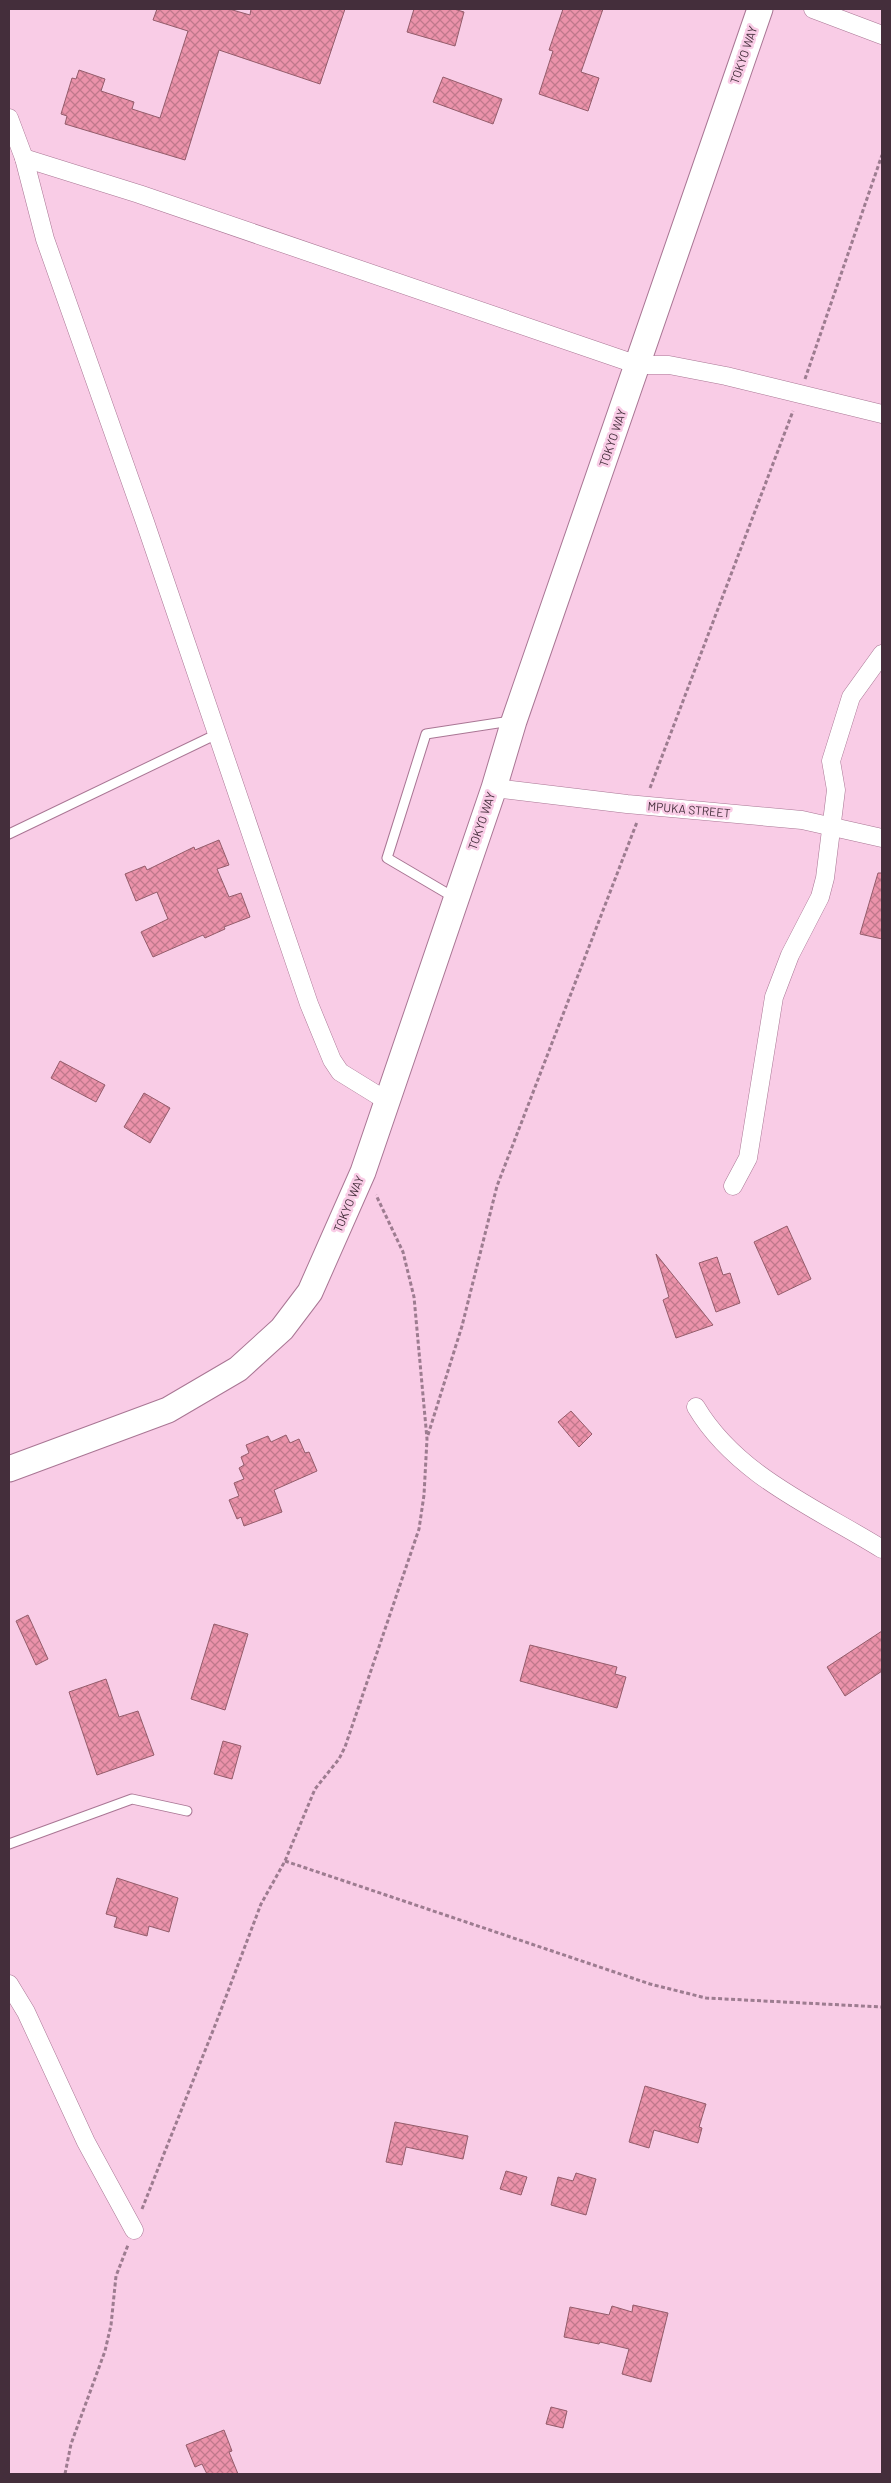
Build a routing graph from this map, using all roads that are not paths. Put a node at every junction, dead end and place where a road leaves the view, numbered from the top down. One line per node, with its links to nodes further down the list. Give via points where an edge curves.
1 (760, 9): 6 (street, TOKYO WAY)
2 (813, 9): 3 (street)
3 (882, 35)
4 (9, 118): 5 (street)
5 (24, 158): 6 (street, via 139,194); 10 (street, via 45,239)
6 (638, 365): 7 (street, via 669,365 707,372); 9 (street, TOKYO WAY)
7 (882, 414)
8 (882, 654): 12 (street, via 851,698 830,761 836,790)
9 (514, 721): 11 (street, TOKYO WAY); 15 (lane, via 426,734 387,858)
10 (217, 734): 13 (lane); 16 (street, via 309,1004 332,1060 350,1080)
11 (494, 788): 12 (street, MPUKA STREET); 15 (street, TOKYO WAY)
12 (830, 825): 14 (street, MPUKA STREET); 17 (street, via 829,855 820,896 790,955 774,997 748,1158)
13 (9, 834)
14 (882, 838)
15 (456, 899): 16 (street, TOKYO WAY)
16 (387, 1102): 19 (street, TOKYO WAY, via 363,1172 310,1292 282,1329 238,1369 168,1410)
17 (733, 1186)
18 (696, 1408): 20 (street, via 708,1429 755,1474)
19 (9, 1469)
20 (882, 1550)
21 (187, 1811): 22 (lane, via 132,1799)
22 (9, 1844)
23 (9, 1984): 24 (street, via 26,2012 86,2142)
24 (134, 2230)

